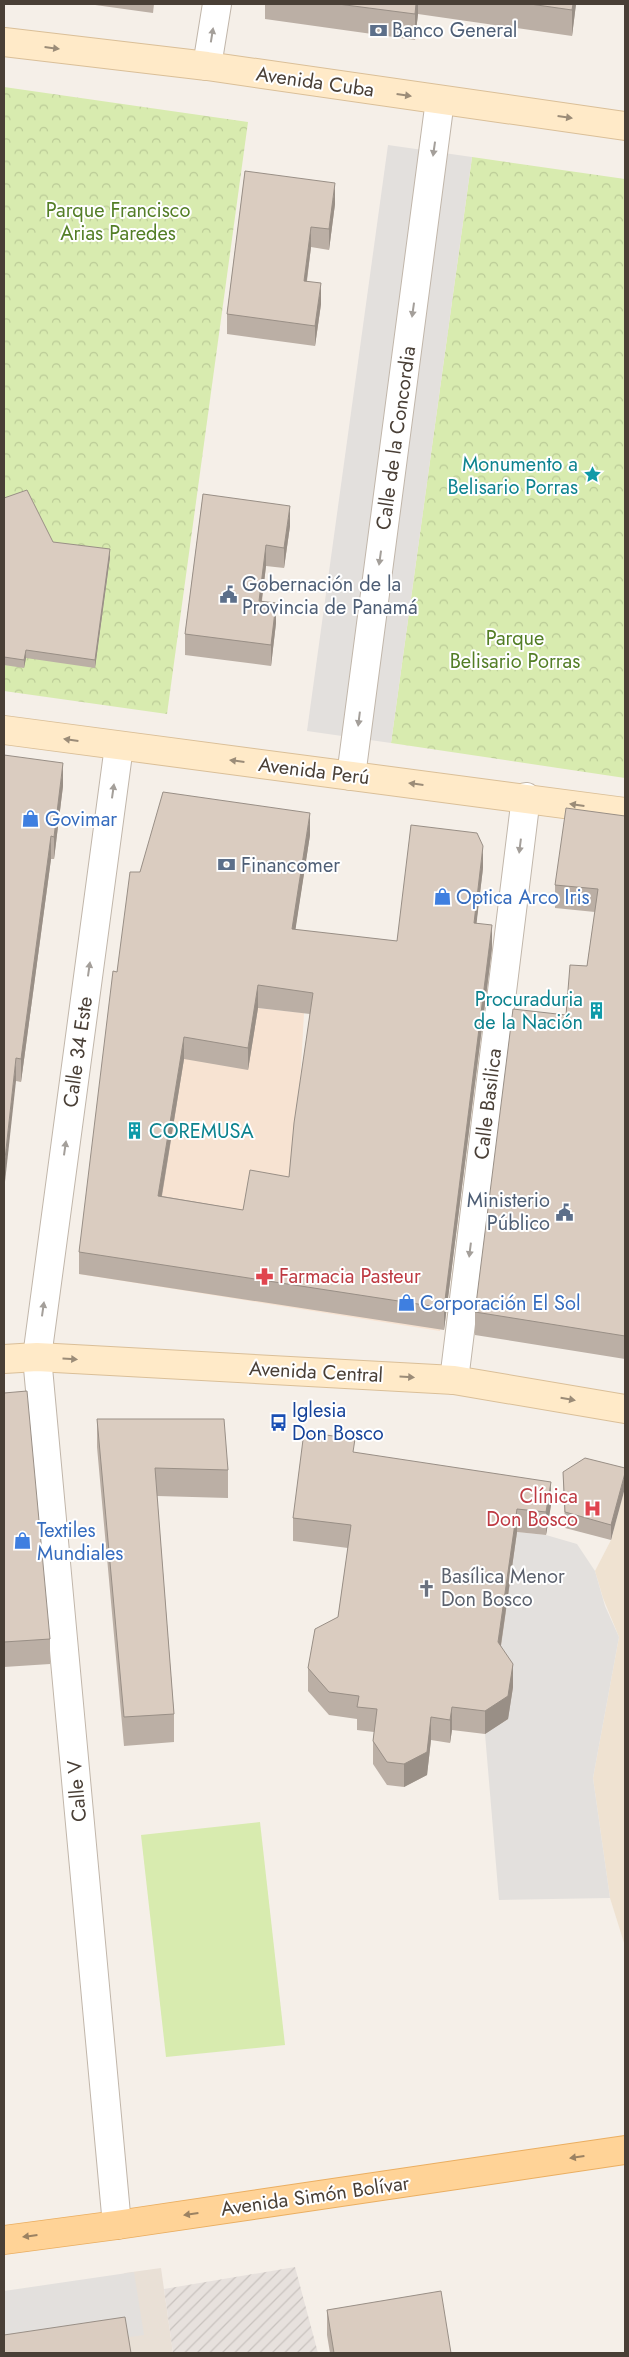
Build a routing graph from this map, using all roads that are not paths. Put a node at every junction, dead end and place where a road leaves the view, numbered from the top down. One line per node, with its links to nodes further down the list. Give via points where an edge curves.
1 (217, 4): 3 (street, one-way to 1)
2 (4, 42): 3 (main road, Avenida Cuba, one-way to 3)
3 (207, 66): 4 (main road, Avenida Cuba, one-way to 4)
4 (440, 100): 5 (main road, Avenida Cuba, one-way to 5); 8 (street, Calle de la Concordia, one-way to 8)
5 (625, 126)
6 (4, 730): 7 (main road, Avenida Perú, one-way to 6)
7 (119, 746): 8 (main road, Avenida Perú, one-way to 7); 11 (street, Calle 34 Este, one-way to 7)
8 (351, 776): 9 (main road, Avenida Perú, one-way to 8)
9 (526, 797): 10 (main road, Avenida Perú, one-way to 9); 13 (street, Calle Basilica, one-way to 13)
10 (625, 812)
11 (36, 1357): 12 (main road, Avenida Central); 13 (main road, Avenida Central, one-way to 13); 16 (street, Calle V)
12 (4, 1359)
13 (454, 1380): 14 (main road, Avenida Central, one-way to 14)
14 (625, 1409)
15 (625, 2150): 16 (main road, Avenida Simón Bolívar, one-way to 16)
16 (117, 2225): 17 (main road, Avenida Simón Bolívar, one-way to 17)
17 (4, 2240)

